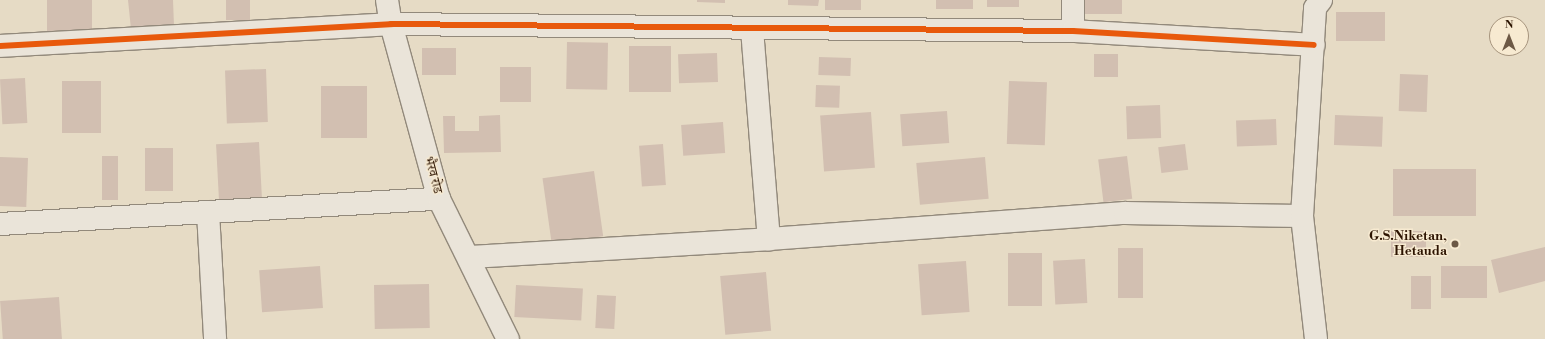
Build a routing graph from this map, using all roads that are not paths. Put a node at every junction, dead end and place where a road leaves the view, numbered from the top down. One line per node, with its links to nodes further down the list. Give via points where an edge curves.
1 (386, 0): 4 (street, भैरव रोड)
2 (1073, 0): 6 (street)
3 (1321, 0): 7 (street, via 1315,8)
4 (391, 24): 5 (street); 8 (street); 9 (street, भैरव रोड)
5 (752, 29): 6 (street); 13 (street)
6 (1073, 31): 7 (street)
7 (1314, 45): 11 (street)
8 (0, 46)
9 (439, 199): 10 (street); 14 (street, भैरव रोड)
10 (208, 212): 12 (street); 15 (street)
11 (1302, 216): 13 (street, via 1125,213); 17 (street)
12 (0, 224)
13 (769, 239): 14 (street)
14 (469, 257): 16 (street, भैरव रोड)
15 (215, 339)
16 (508, 339)
17 (1316, 339)

